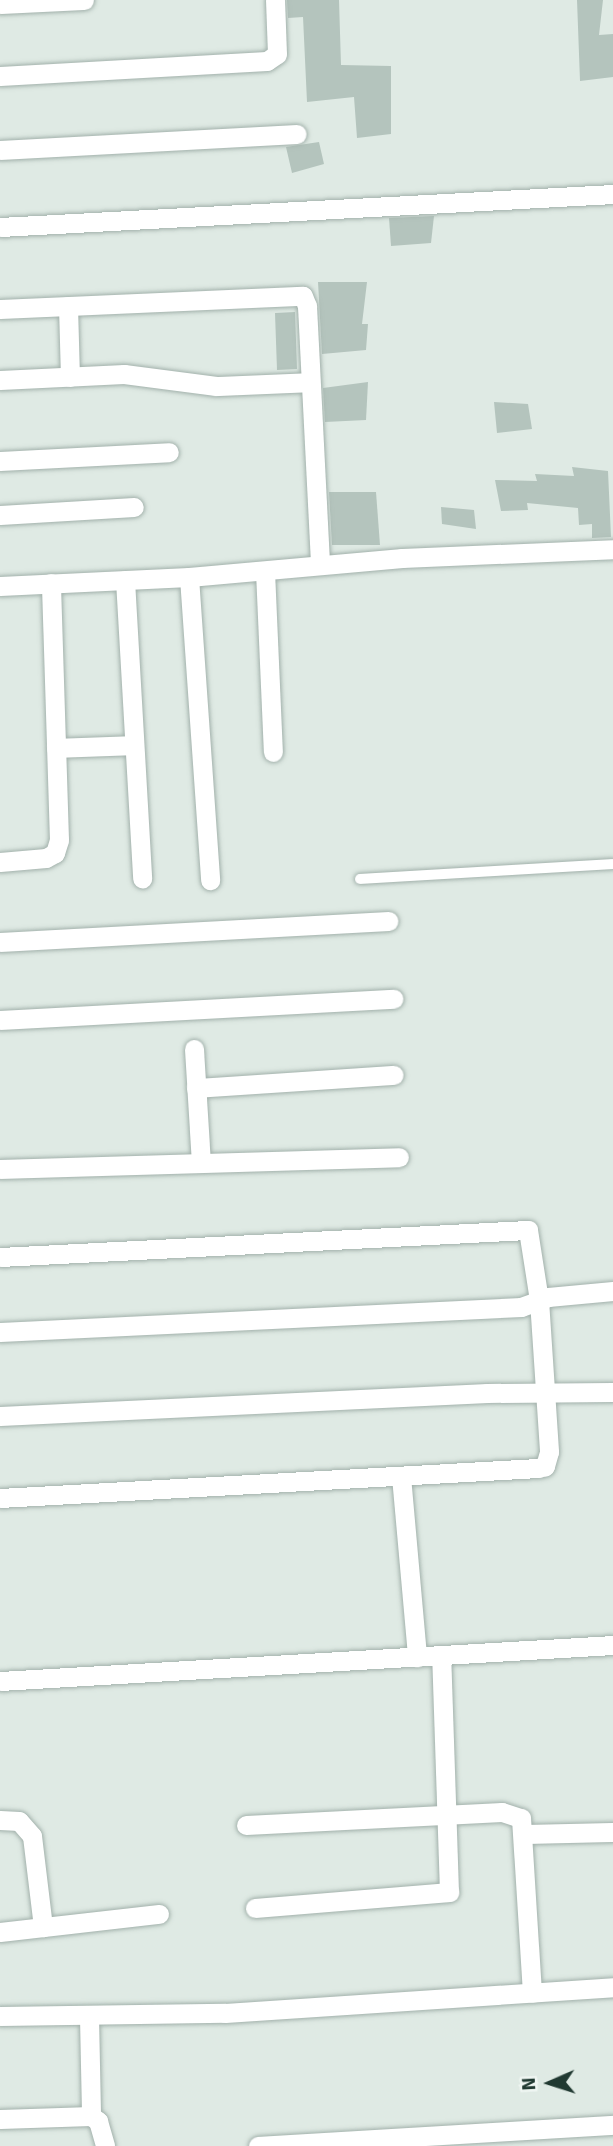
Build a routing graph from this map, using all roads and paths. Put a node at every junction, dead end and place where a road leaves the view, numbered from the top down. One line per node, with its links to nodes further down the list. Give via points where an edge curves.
1 (84, 0): 3 (street)
2 (275, 0): 4 (street, via 277,54 267,61)
3 (0, 4)
4 (0, 76)
5 (297, 134): 6 (street)
6 (0, 150)
7 (613, 194): 8 (street)
8 (0, 227)
9 (68, 306): 10 (street); 11 (street); 13 (street, via 303,296)
10 (0, 309)
11 (70, 377): 12 (street); 13 (street, via 152,375 215,386)
12 (0, 380)
13 (310, 382): 19 (street)
14 (169, 452): 15 (street)
15 (0, 461)
16 (134, 507): 17 (street)
17 (0, 515)
18 (613, 549): 19 (street)
19 (320, 565): 20 (street)
20 (265, 571): 21 (street); 27 (street)
21 (189, 577): 22 (street); 32 (street)
22 (125, 580): 23 (street); 25 (street)
23 (51, 583): 24 (street); 26 (street)
24 (0, 586)
25 (134, 745): 26 (street); 30 (street)
26 (56, 748): 28 (street, via 59,840 55,853)
27 (273, 752)
28 (0, 862)
29 (613, 864): 31 (lane)
30 (142, 879)
31 (360, 879)
32 (211, 880)
33 (388, 921): 34 (street)
34 (0, 942)
35 (393, 999): 36 (street)
36 (0, 1020)
37 (194, 1049): 39 (street)
38 (394, 1075): 39 (street)
39 (196, 1088): 41 (street)
40 (399, 1157): 41 (street)
41 (201, 1163): 42 (street)
42 (0, 1169)
43 (0, 1257): 45 (street, via 282,1246 520,1228 531,1236)
44 (613, 1291): 45 (street)
45 (538, 1300): 46 (street, via 521,1307); 48 (street)
46 (0, 1332)
47 (613, 1392): 48 (street)
48 (544, 1393): 49 (street); 50 (street, via 549,1452 545,1466)
49 (0, 1416)
50 (401, 1476): 51 (street); 54 (street)
51 (0, 1498)
52 (613, 1645): 53 (street)
53 (441, 1656): 54 (street); 56 (street)
54 (417, 1657): 55 (street)
55 (0, 1681)
56 (448, 1815): 58 (street); 60 (street, via 513,1814 521,1818); 61 (street, via 449,1892)
57 (0, 1820): 63 (street, via 19,1821 32,1836)
58 (246, 1825)
59 (613, 1832): 60 (street)
60 (524, 1834): 66 (street)
61 (255, 1908)
62 (159, 1914): 63 (street)
63 (43, 1927): 64 (street)
64 (0, 1932)
65 (613, 1987): 66 (street)
66 (532, 1993): 68 (street, via 277,2011)
67 (0, 2016): 68 (street)
68 (89, 2017): 69 (street)
69 (91, 2116): 70 (street); 75 (street, via 98,2121)
70 (0, 2119)
71 (613, 2125): 72 (street)
72 (557, 2137): 73 (street)
73 (432, 2141): 74 (street)
74 (324, 2144): 76 (street)
75 (105, 2146)
76 (258, 2146)

